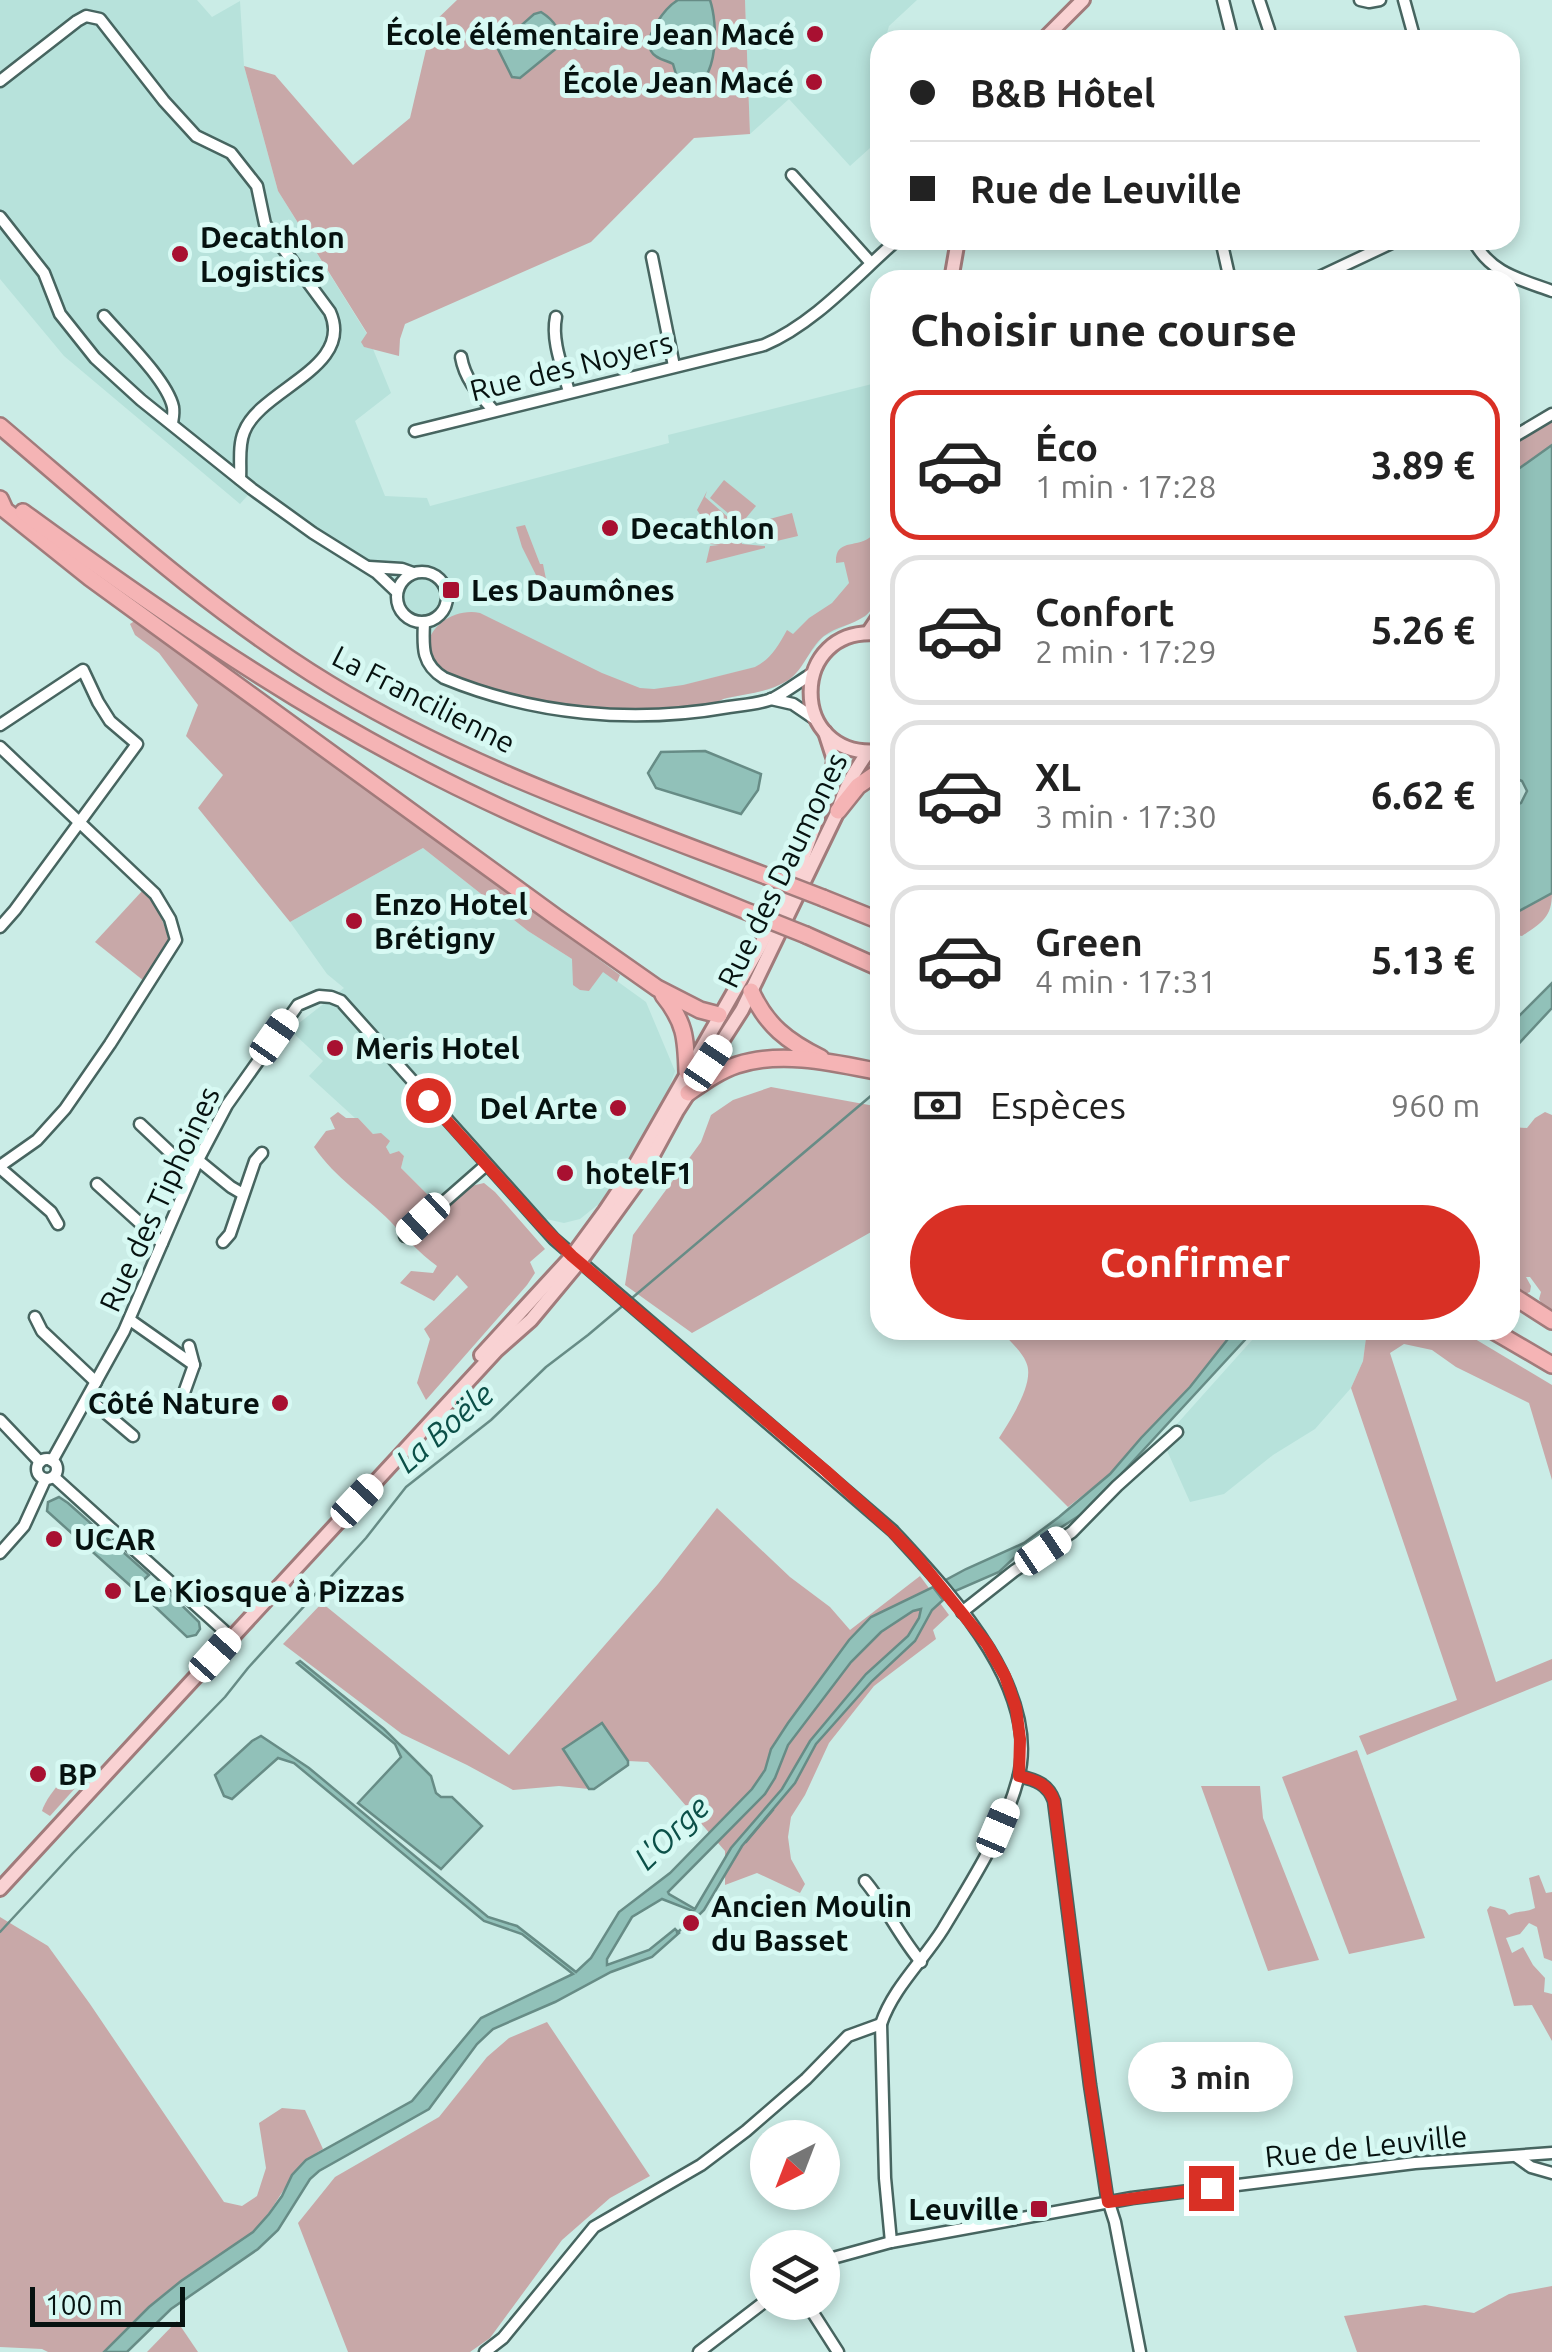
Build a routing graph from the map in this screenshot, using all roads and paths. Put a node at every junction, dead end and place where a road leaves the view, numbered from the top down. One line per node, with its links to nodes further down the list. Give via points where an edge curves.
1 (1083, 0): 7 (main road)
2 (1223, 0): 8 (street)
3 (1259, 0): 9 (street)
4 (1360, 0): 5 (street)
5 (1380, 0)
6 (1404, 0): 10 (street)
7 (1053, 30)
8 (1230, 30)
9 (1269, 30)
10 (1412, 30)
11 (0, 82): 34 (street, via 77,21 100,19 196,136 231,153 256,186 265,224 335,323 332,348 244,430)
12 (792, 175): 18 (street)
13 (0, 217): 30 (street, via 44,273 60,314 94,358)
14 (885, 250): 18 (street, Rue des Noyers)
15 (1377, 250): 19 (street)
16 (1481, 250): 20 (street)
17 (652, 258): 26 (street)
18 (870, 263): 26 (street, Rue des Noyers, via 795,330 764,345)
19 (1334, 270)
20 (1502, 270)
21 (1520, 279): 22 (street)
22 (1552, 291)
23 (104, 316): 30 (street, via 167,393)
24 (556, 318): 27 (street)
25 (461, 357): 28 (street, via 468,381)
26 (674, 366): 27 (street, Rue des Noyers)
27 (568, 392): 28 (street, Rue des Noyers)
28 (494, 410): 32 (street, Rue des Noyers)
29 (1552, 414): 33 (street)
30 (172, 423): 34 (street)
31 (0, 426): 52 (highway, La Francilienne, bridge, via 222,610 343,692 482,764)
32 (415, 431)
33 (1520, 433)
34 (240, 479): 36 (street)
35 (0, 497): 56 (highway, La Francilienne, bridge, via 200,636 361,736 558,833); 58 (highway, via 5,510 90,578)
36 (368, 567): 37 (street); 38 (street)
37 (413, 573): 38 (street); 39 (street, via 431,573 447,593 442,613)
38 (397, 592): 39 (street, via 404,614)
39 (424, 622): 42 (street, via 422,652 434,672 519,702 634,717)
40 (870, 633): 41 (main road, via 830,647)
41 (812, 673): 42 (street); 43 (main road)
42 (771, 700): 43 (street)
43 (816, 720): 45 (main road)
44 (0, 725): 51 (street, via 83,670 110,720 136,744)
45 (825, 732): 47 (main road, via 841,745); 57 (main road, Rue des Daumones, via 834,760 820,814)
46 (0, 747): 51 (street)
47 (870, 750)
48 (870, 755): 50 (main road, Rue des Daumones, via 854,769)
49 (870, 777): 50 (highway)
50 (838, 811): 59 (main road, Rue des Daumones)
51 (78, 822): 55 (street); 69 (street, via 155,894 176,940 66,1109)
52 (843, 906): 53 (highway); 54 (highway, La Francilienne)
53 (870, 908)
54 (870, 917)
55 (0, 927)
56 (870, 964)
57 (746, 970): 59 (main road); 61 (main road, Rue des Daumones)
58 (658, 988): 61 (highway); 64 (highway, via 682,1023)
59 (751, 991): 60 (main road, Rue des Daumones); 62 (highway, via 782,1035)
60 (742, 1010): 61 (main road); 65 (main road, Rue des Daumones)
61 (719, 1015): 64 (main road, Rue des Daumones)
62 (828, 1062): 63 (highway); 65 (highway, via 748,1062)
63 (870, 1070)
64 (687, 1072): 78 (main road, Rue des Daumones)
65 (688, 1092): 78 (main road, Rue des Daumones, via 640,1180 596,1242)
66 (140, 1124): 71 (street)
67 (262, 1153): 73 (street)
68 (198, 1160): 70 (street, Rue des Tiphoines, via 227,1104 291,1012 330,996); 71 (street, Rue des Tiphoines); 73 (street)
69 (1, 1165): 74 (street)
70 (486, 1165): 75 (street); 78 (street)
71 (192, 1172): 77 (street, Rue des Tiphoines)
72 (97, 1184): 77 (street)
73 (244, 1194): 76 (street)
74 (58, 1224)
75 (405, 1236)
76 (223, 1242)
77 (162, 1244): 81 (street, Rue des Tiphoines)
78 (575, 1259): 96 (street, via 892,1531); 97 (main road)
79 (1520, 1300): 82 (highway)
80 (35, 1318): 87 (street)
81 (130, 1320): 85 (street); 87 (street, Rue des Tiphoines)
82 (1552, 1321)
83 (1509, 1340): 86 (highway)
84 (190, 1346): 85 (street)
85 (194, 1364): 89 (street)
86 (1552, 1365)
87 (96, 1382): 88 (street, Rue des Tiphoines)
88 (88, 1398): 92 (street); 93 (street, Rue des Tiphoines)
89 (180, 1404)
90 (0, 1420): 93 (street)
91 (1177, 1432): 96 (street, via 1072,1532)
92 (133, 1436)
93 (46, 1461): 94 (street, via 57,1468); 94 (street, via 37,1471)
94 (49, 1478): 95 (street, via 24,1526); 97 (street)
95 (0, 1553)
96 (962, 1612): 98 (street, via 1005,1676 1016,1708)
97 (228, 1635): 99 (main road); 101 (main road)
98 (1019, 1776): 102 (street, via 972,1880); 107 (street, via 1043,1784 1054,1801)
99 (0, 1878)
100 (864, 1881): 102 (street)
101 (0, 1889)
102 (921, 1962): 103 (street)
103 (881, 2024): 108 (street); 112 (street, via 848,2036 806,2080 701,2165 594,2227)
104 (1552, 2154): 105 (street, Rue de Leuville)
105 (1515, 2156): 106 (street); 107 (street, Rue de Leuville)
106 (1552, 2172)
107 (1108, 2202): 108 (street, Rue de Leuville); 115 (street)
108 (891, 2242): 109 (street, Rue de Leuville)
109 (840, 2257)
110 (750, 2313): 113 (street)
111 (818, 2320): 114 (street)
112 (485, 2352)
113 (699, 2352)
114 (838, 2352)
115 (1140, 2352)

